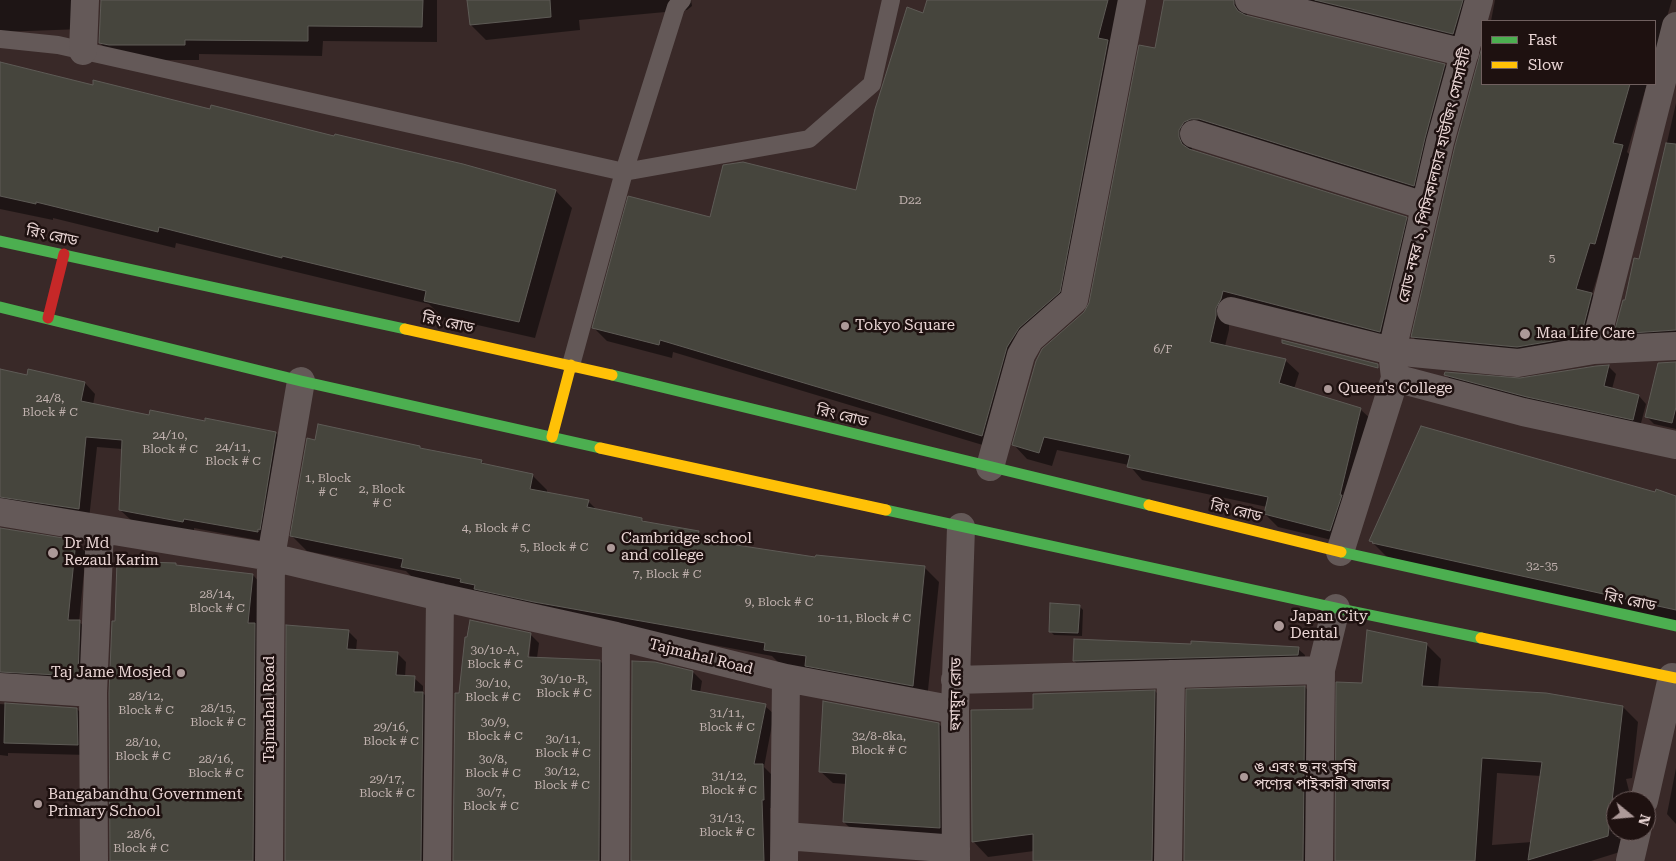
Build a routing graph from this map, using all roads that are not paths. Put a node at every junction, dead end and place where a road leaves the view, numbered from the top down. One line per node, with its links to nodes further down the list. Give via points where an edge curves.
1 (85, 0): 9 (street)
2 (682, 0): 12 (lane, via 676,7)
3 (891, 0): 12 (lane, via 872,84 809,139)
4 (1132, 0): 27 (street, via 1074,300 1030,339 1021,355)
5 (1249, 0): 10 (street)
6 (1480, 0): 10 (street, রোড নম্বর ১, পিসিকালচার হাউজিং সোসাইটি)
7 (1676, 26): 20 (street)
8 (0, 39): 9 (lane)
9 (83, 51): 12 (lane)
10 (1465, 53): 13 (street, রোড নম্বর ১, পিসিকালচার হাউজিং সোসাইটি)
11 (1194, 134): 13 (street)
12 (624, 172): 22 (lane)
13 (1425, 206): 21 (street, রোড নম্বর ১, পিসিকালচার হাউজিং সোসাইটি)
14 (0, 241): 15 (main road, রিং রোড)
15 (64, 254): 18 (main road); 22 (main road, রিং রোড)
16 (0, 307): 18 (main road)
17 (1231, 311): 21 (street)
18 (48, 318): 24 (main road)
19 (1676, 346): 20 (street)
20 (1594, 350): 21 (street, via 1518,363)
21 (1392, 351): 23 (street, রোড নম্বর ১, পিসিকালচার হাউজিং সোসাইটি)
22 (571, 365): 25 (main road); 27 (main road, রিং রোড)
23 (1395, 378): 26 (street, via 1523,412); 31 (street)
24 (301, 381): 25 (main road); 32 (street)
25 (552, 436): 29 (main road)
26 (1676, 445)
27 (990, 467): 31 (main road, রিং রোড)
28 (0, 512): 30 (street, Tajmahal Road)
29 (961, 526): 34 (main road); 41 (street, হুমায়ুন রোড)
30 (100, 529): 32 (street, Tajmahal Road); 43 (street)
31 (1340, 552): 35 (main road, রিং রোড)
32 (271, 556): 33 (street, Tajmahal Road); 50 (street, Tajmahal Road)
33 (440, 597): 36 (street, Tajmahal Road); 51 (street)
34 (1336, 608): 37 (street); 40 (main road)
35 (1676, 626)
36 (616, 636): 39 (street, Tajmahal Road); 52 (street)
37 (1321, 670): 38 (street); 54 (street)
38 (1171, 674): 41 (street); 53 (street)
39 (786, 678): 44 (street, Tajmahal Road); 47 (street)
40 (1674, 678): 45 (street)
41 (955, 680): 44 (street, হুমায়ুন রোড)
42 (0, 687): 43 (street)
43 (93, 693): 49 (street)
44 (954, 710): 48 (street, হুমায়ুন রোড)
45 (1646, 791)
46 (1635, 841): 55 (street)
47 (784, 849): 48 (street)
48 (956, 855)
49 (94, 861)
50 (269, 861)
51 (437, 861)
52 (615, 861)
53 (1168, 861)
54 (1319, 861)
55 (1630, 861)

